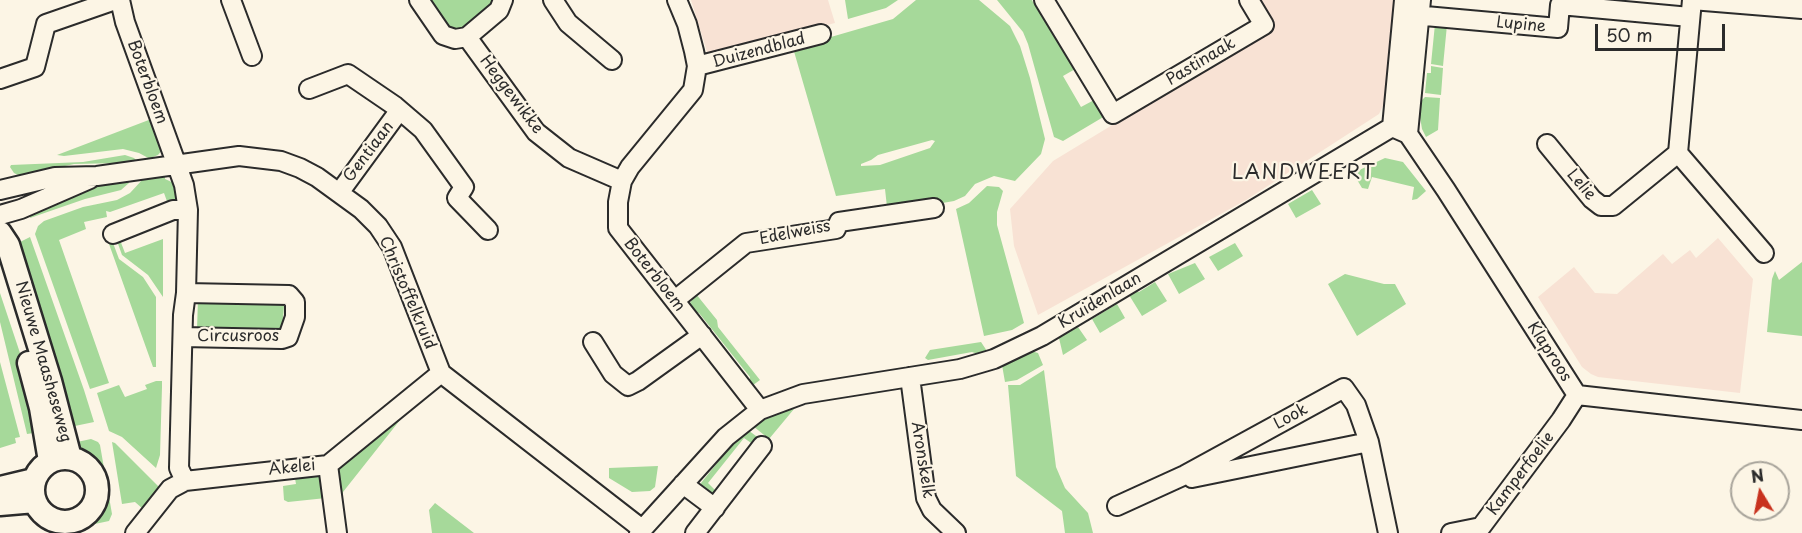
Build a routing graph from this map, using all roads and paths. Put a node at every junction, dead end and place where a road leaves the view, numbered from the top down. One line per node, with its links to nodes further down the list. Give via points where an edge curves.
1 (115, 0): 18 (street, via 46,24 35,67)
2 (120, 0): 24 (street, Boterbloem)
3 (231, 0): 15 (street)
4 (419, 0): 14 (street, via 443,35)
5 (502, 0): 14 (street, via 499,10)
6 (553, 0): 16 (street, via 568,22)
7 (677, 0): 17 (street, Boterbloem)
8 (1044, 0): 9 (street, Pastinaak, via 1111,116 1264,25)
9 (1249, 0)
10 (1691, 6): 11 (street, Lupine, via 1560,5 1558,28); 12 (street); 23 (street)
11 (1412, 7): 21 (street)
12 (1802, 9)
13 (822, 34): 17 (street, Duizendblad)
14 (467, 37): 26 (street, Heggewikke, via 536,132 569,158)
15 (252, 56)
16 (612, 60)
17 (697, 66): 26 (street, Boterbloem, via 693,90)
18 (0, 78)
19 (309, 88): 20 (street, via 348,74)
20 (399, 111): 28 (street, Gentiaan); 32 (street, via 423,130 464,187 457,198)
21 (1400, 130): 43 (street, Kruidenlaan, via 1042,336 994,359); 44 (street, Klaproos, via 1446,190)
22 (1548, 144): 23 (street, Lelie, via 1601,206 1613,206)
23 (1678, 153): 35 (street)
24 (177, 164): 25 (street, Christoffelkruid); 28 (street, Christoffelkruid, via 239,156 281,161 317,177); 30 (street, Circusroos)
25 (97, 176): 27 (street, Christoffelkruid, via 55,177); 31 (street, Christoffelkruid)
26 (622, 181): 38 (street, Boterbloem, via 618,228)
27 (0, 190)
28 (339, 193): 42 (street, Christoffelkruid, via 373,221 392,247)
29 (934, 208): 38 (street, Edelweiss, via 839,222 836,229 746,243)
30 (188, 210): 34 (street, via 174,210); 37 (street, Circusroos)
31 (0, 216)
32 (488, 231)
33 (0, 233): 49 (main road, Nieuwe Maasheseweg, via 8,245 50,381)
34 (112, 234)
35 (1764, 253)
36 (0, 268): 49 (main road, Nieuwe Maasheseweg, via 34,379 49,445)
37 (186, 293): 40 (street, Circusroos); 40 (street, Circusroos, via 289,295 295,302 295,317 288,337 282,339)
38 (675, 300): 39 (street, Boterbloem)
39 (702, 335): 41 (street, via 628,386 613,374); 45 (street, Boterbloem)
40 (183, 337): 52 (street, Circusroos, via 179,468)
41 (593, 342)
42 (441, 373): 50 (street, Akelei); 61 (street)
43 (910, 377): 45 (street, Kruidenlaan, via 802,394); 62 (street, Aronskelk, via 926,498)
44 (1577, 395): 46 (street, Klaproos); 60 (street, Kamperfoelie)
45 (760, 410): 53 (street, Kruidenlaan, via 726,437)
46 (1802, 420)
47 (1369, 442): 51 (street, Look, via 1189,478); 51 (street, Look, via 1356,405 1344,388); 66 (street, Look)
48 (762, 446): 58 (street)
49 (60, 459): 55 (main road, via 43,466); 59 (main road, via 80,461 98,485 94,504)
50 (328, 465): 52 (street, Akelei); 64 (street)
51 (1185, 475): 57 (street, Look)
52 (185, 481): 63 (street, via 170,489)
53 (683, 483): 58 (street); 61 (street, Kruidenlaan)
54 (0, 488): 55 (main road)
55 (34, 491): 56 (main road); 59 (main road, via 45,516)
56 (0, 504)
57 (1116, 506)
58 (715, 508): 65 (street)
59 (72, 527)
60 (1486, 530): 67 (street, Kamperfoelie)
61 (640, 531)
62 (952, 532)
63 (135, 533)
64 (337, 533)
65 (695, 533)
66 (1388, 533)
67 (1451, 533)

